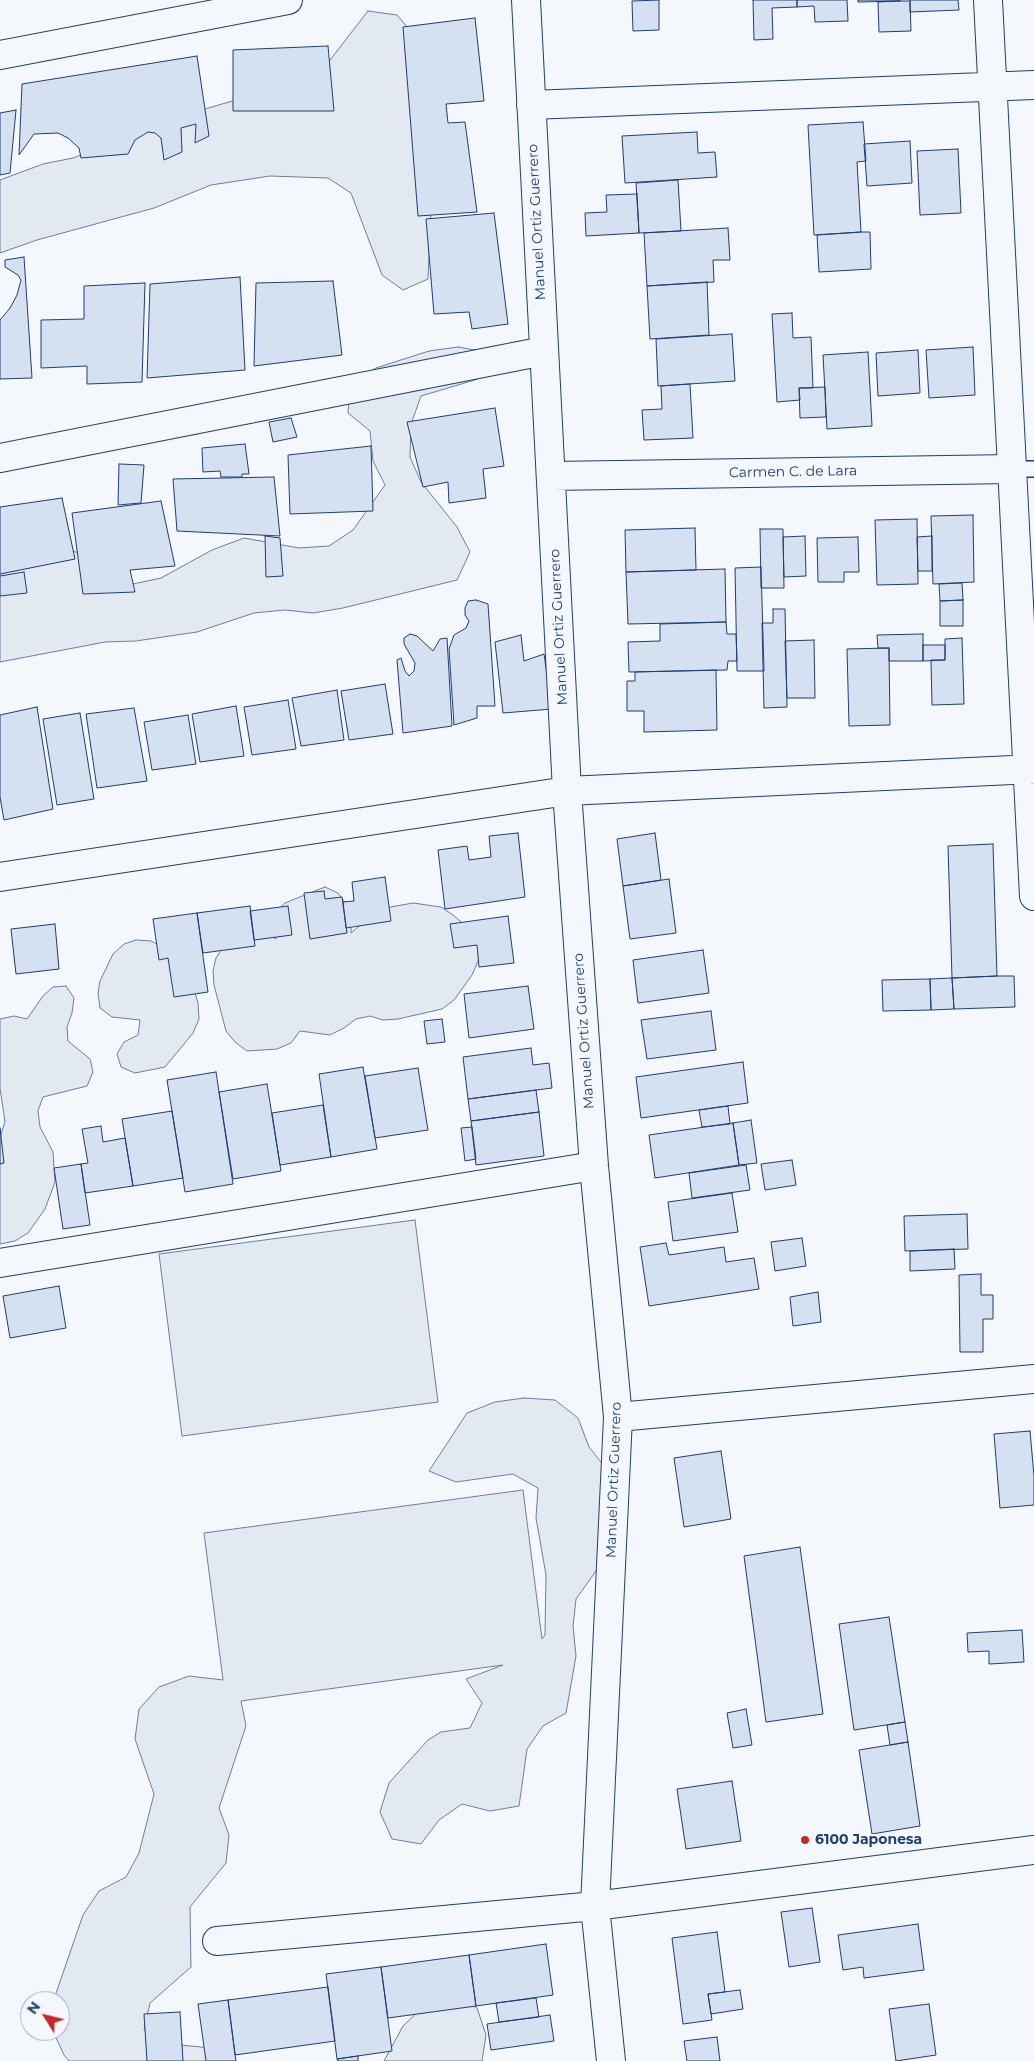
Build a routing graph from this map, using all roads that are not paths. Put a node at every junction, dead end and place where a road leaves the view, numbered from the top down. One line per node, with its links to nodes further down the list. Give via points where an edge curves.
1 (288, 0): 4 (street)
2 (526, 0): 7 (street, Manuel Ortiz Guerrero)
3 (988, 0): 6 (street)
4 (0, 55)
5 (1034, 85): 6 (street)
6 (992, 86): 7 (street); 10 (street)
7 (531, 105): 8 (street, Manuel Ortiz Guerrero)
8 (544, 351): 9 (street); 11 (street, Manuel Ortiz Guerrero)
9 (0, 458)
10 (1023, 469): 11 (street, Carmen C. de Lara); 12 (street)
11 (551, 476): 13 (street, Manuel Ortiz Guerrero)
12 (1031, 769): 13 (street); 15 (street)
13 (567, 791): 14 (street); 16 (street, Manuel Ortiz Guerrero)
14 (0, 876)
15 (1034, 896)
16 (594, 1166): 17 (street); 19 (street, Manuel Ortiz Guerrero)
17 (0, 1263)
18 (1034, 1379): 19 (street)
19 (618, 1417): 21 (street, Manuel Ortiz Guerrero)
20 (1034, 1850): 21 (street)
21 (595, 1906): 22 (street); 23 (street, Manuel Ortiz Guerrero)
22 (217, 1942)
23 (611, 2061)

